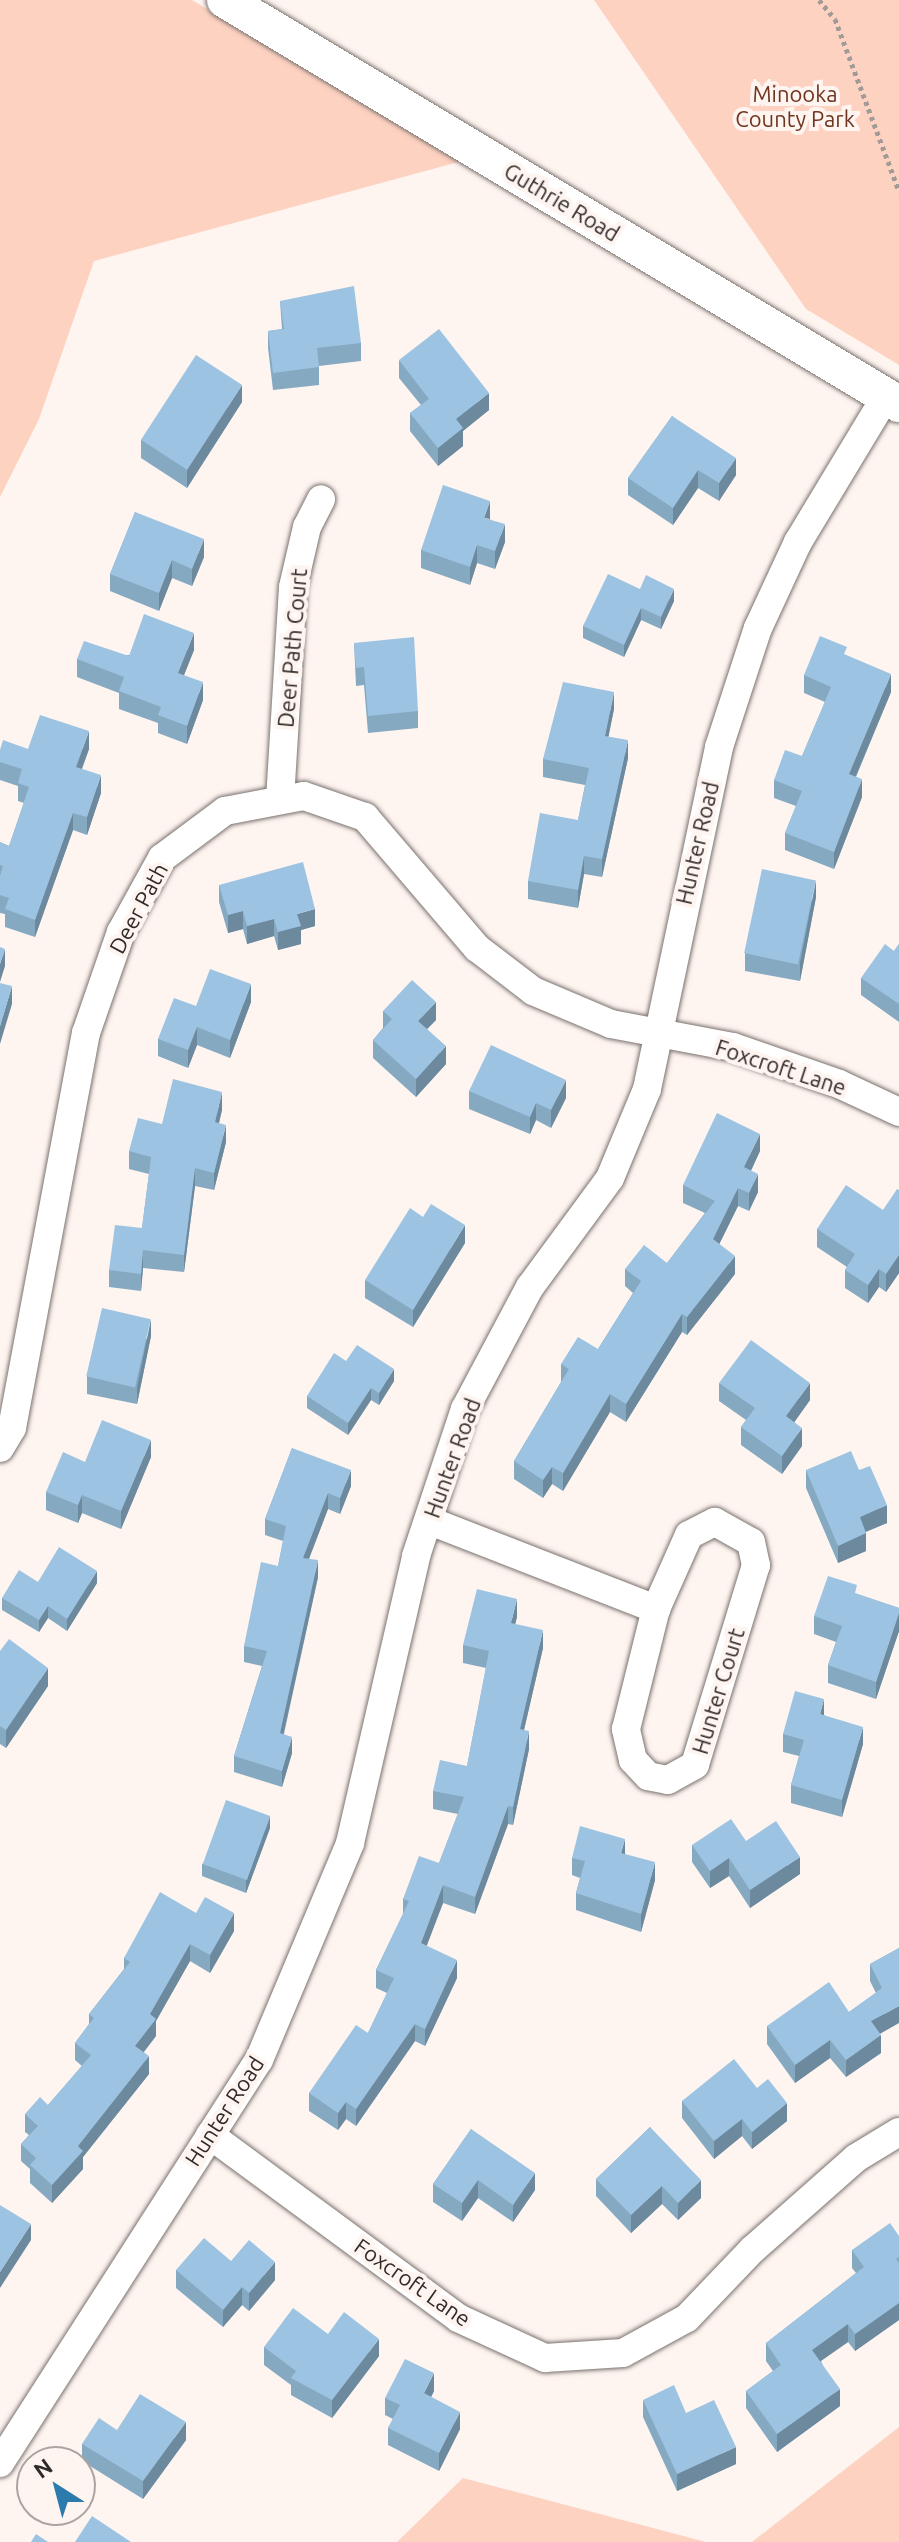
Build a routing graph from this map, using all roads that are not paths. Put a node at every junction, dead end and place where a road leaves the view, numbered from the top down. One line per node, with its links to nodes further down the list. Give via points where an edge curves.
1 (225, 0): 2 (street, Guthrie Road)
2 (892, 400): 5 (street, Hunter Road, via 798,542 758,628 719,747 676,931)
3 (321, 499): 4 (street, Deer Path Court, via 307,527 293,587)
4 (280, 800): 5 (street, Deer Path, via 304,796 365,817 477,948 533,991 611,1024); 7 (street, Deer Path, via 225,811 162,858 121,932 86,1033 12,1428)
5 (660, 1034): 6 (street, Foxcroft Lane, via 733,1047 839,1084); 8 (street, Hunter Road, via 647,1089 610,1178 530,1287 465,1409)
6 (899, 1112)
7 (0, 1448)
8 (430, 1521): 9 (street); 11 (street, Hunter Road, via 416,1556 350,1843 259,2060)
9 (656, 1609): 9 (street, Hunter Court, via 626,1729 633,1760 648,1776 668,1780 695,1765 699,1754 756,1565 751,1542 715,1522 689,1535)
10 (899, 2132): 11 (street, Foxcroft Lane, via 856,2158 752,2250 687,2318 623,2353 545,2358 458,2318)
11 (210, 2135): 12 (street, Hunter Road)
12 (0, 2463)

